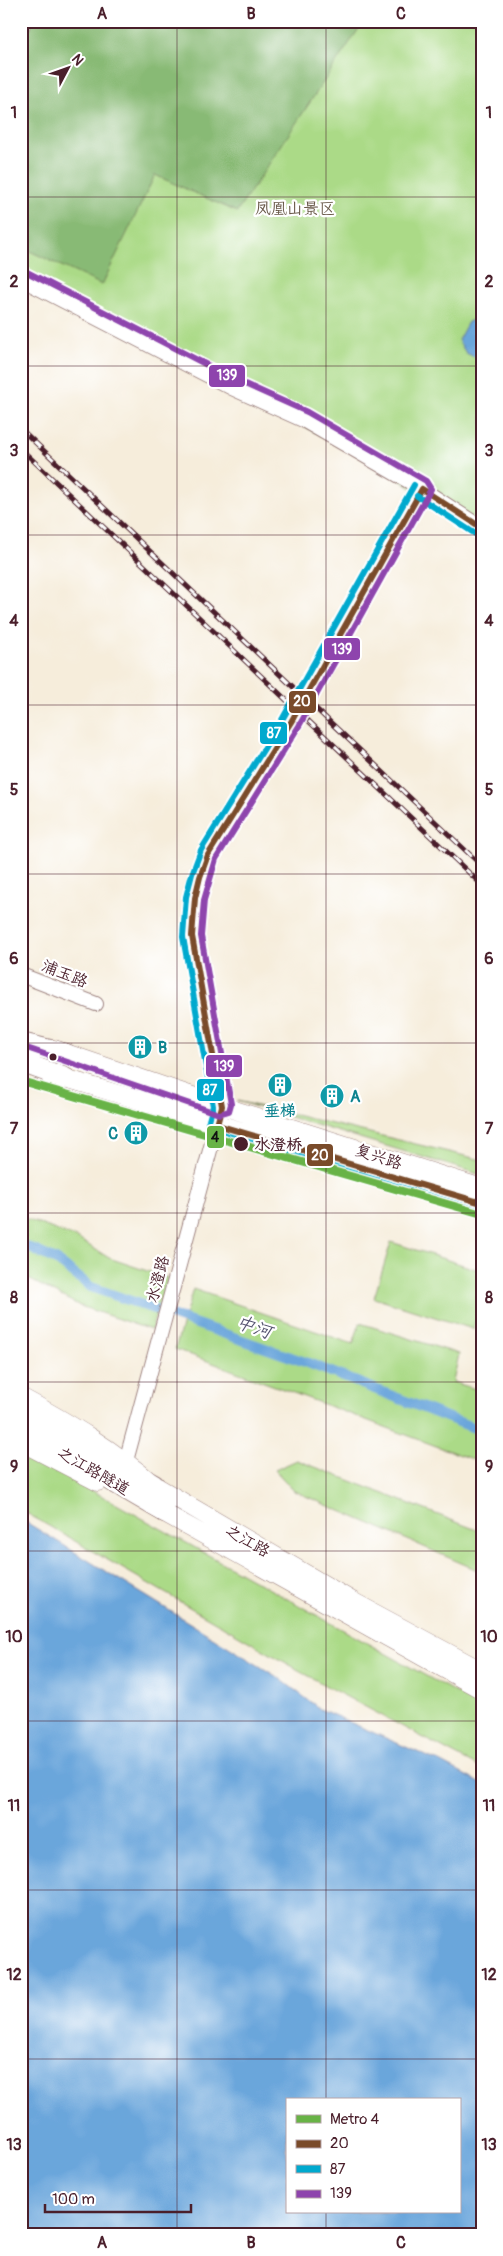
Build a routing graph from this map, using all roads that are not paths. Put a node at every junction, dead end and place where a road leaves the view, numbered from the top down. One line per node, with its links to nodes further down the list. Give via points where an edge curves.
1 (24, 21): 2 (street)
2 (21, 29)
3 (21, 279): 4 (street, via 232,388 302,420)
4 (422, 489): 5 (street); 14 (street, via 291,722 208,855 200,877 192,936)
5 (482, 528)
6 (21, 975): 7 (street, 浦玉路)
7 (96, 1004)
8 (21, 1037): 10 (main road, 复兴路)
9 (21, 1043): 10 (highway)
10 (66, 1054): 14 (main road, 复兴路)
11 (21, 1062): 13 (highway)
12 (21, 1070): 13 (main road, 复兴路)
13 (65, 1078): 15 (main road, 复兴路)
14 (222, 1106): 15 (street, 水澄路); 16 (main road, 复兴路)
15 (217, 1125): 17 (main road, 复兴路); 22 (street, 水澄路)
16 (482, 1188)
17 (482, 1203)
18 (21, 1397): 22 (main road, 之江路)
19 (21, 1413): 23 (highway, 之江路隧道)
20 (21, 1428): 24 (highway, 之江路隧道)
21 (21, 1442): 24 (main road, 之江路)
22 (126, 1461): 23 (main road, 之江路)
23 (154, 1485): 25 (main road, 之江路, via 354,1602)
24 (166, 1512): 26 (main road, 之江路)
25 (482, 1671)
26 (482, 1690)

